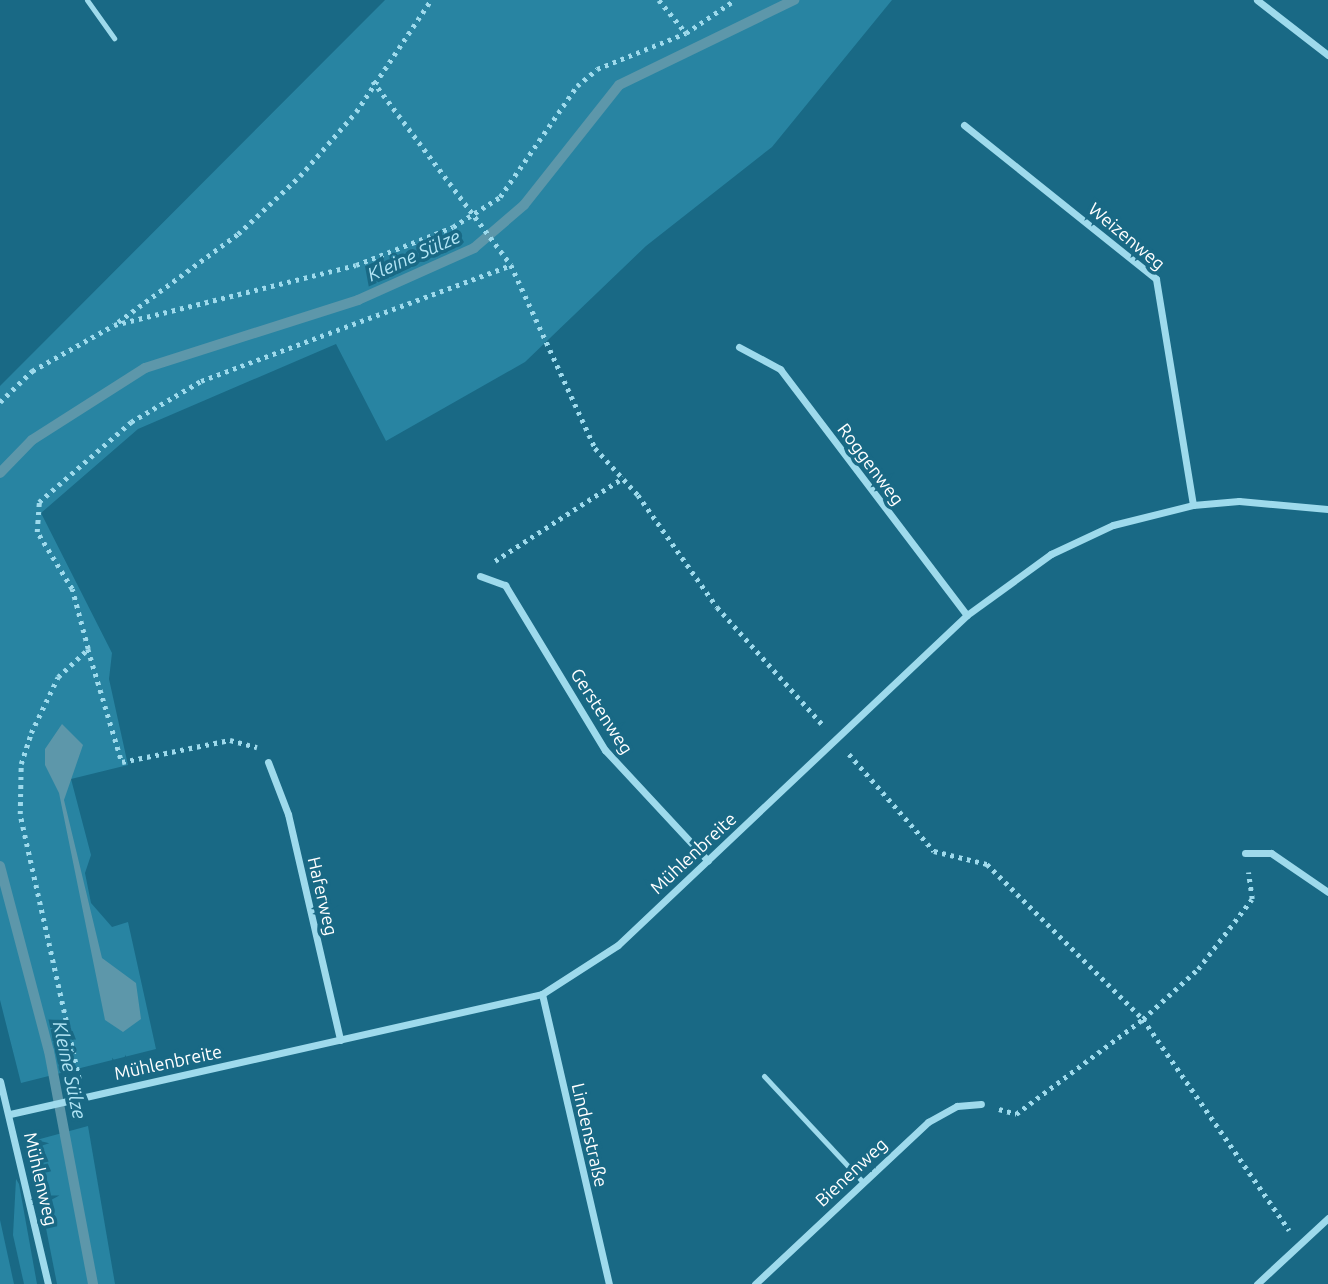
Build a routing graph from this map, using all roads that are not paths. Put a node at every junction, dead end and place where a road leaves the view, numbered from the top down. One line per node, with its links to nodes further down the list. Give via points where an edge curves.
1 (87, 0): 3 (lane)
2 (1257, 0): 4 (street)
3 (114, 38)
4 (1328, 55)
5 (964, 125): 7 (street, Weizenweg, via 1156,279)
6 (739, 347): 10 (street, Roggenweg, via 780,369)
7 (1193, 505): 8 (street, Mühlenbreite, via 1239,500); 10 (street, Mühlenbreite, via 1155,511 1069,543)
8 (1328, 509)
9 (480, 576): 13 (street, Gerstenweg, via 505,585 605,750)
10 (967, 615): 13 (street, Mühlenbreite)
11 (268, 762): 16 (street, Haferweg, via 288,814)
12 (1245, 853): 14 (street, via 1271,853)
13 (708, 861): 15 (street, Mühlenbreite, via 618,945)
14 (1328, 892)
15 (542, 993): 16 (street, Mühlenbreite); 24 (street, Lindenstraße)
16 (340, 1040): 20 (street, Mühlenbreite)
17 (764, 1076): 21 (lane)
18 (0, 1081): 20 (street, Mühlenweg)
19 (981, 1104): 21 (street, Bienenweg, via 957,1106 928,1122)
20 (10, 1114): 23 (street, Mühlenweg)
21 (863, 1182): 25 (street, Bienenweg)
22 (1328, 1218): 26 (street)
23 (48, 1284)
24 (609, 1284)
25 (755, 1284)
26 (1257, 1284)

